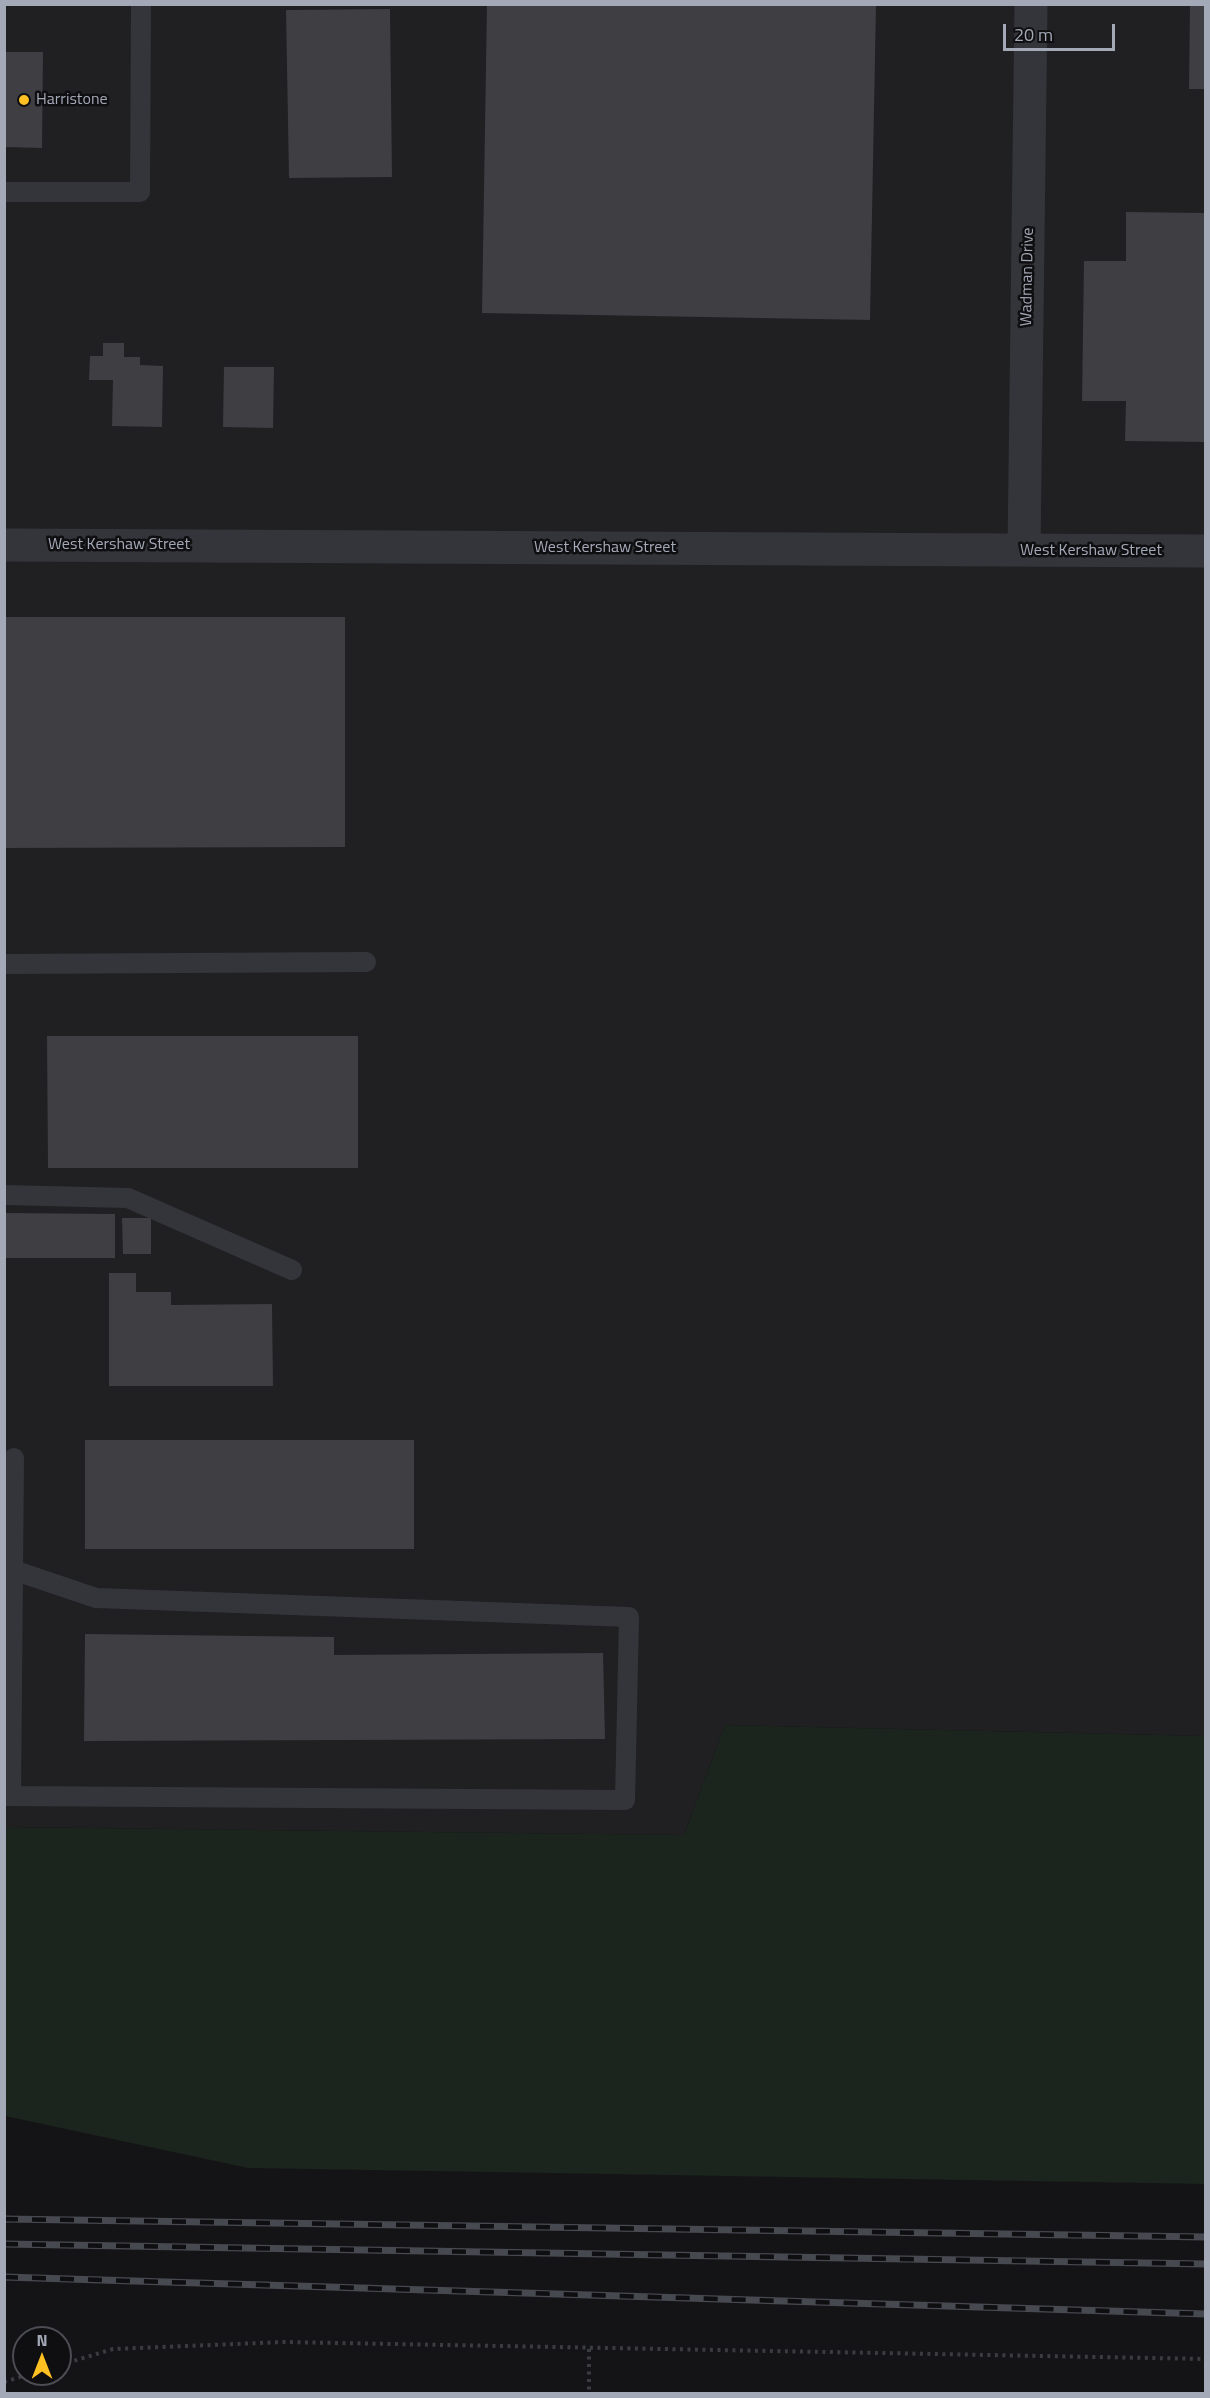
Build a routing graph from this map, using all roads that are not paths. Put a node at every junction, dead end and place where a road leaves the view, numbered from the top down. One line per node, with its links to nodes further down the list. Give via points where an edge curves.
1 (141, 4): 3 (lane, via 140,192)
2 (1031, 4): 5 (street, Wadman Drive)
3 (4, 192)
4 (4, 545): 5 (street, West Kershaw Street)
5 (1024, 550): 6 (street, West Kershaw Street)
6 (1206, 551)
7 (366, 962): 8 (lane)
8 (4, 964)
9 (4, 1195): 10 (lane, via 128,1198)
10 (292, 1270)
11 (14, 1458): 12 (lane)
12 (9, 1570): 13 (lane); 13 (lane, via 96,1598 629,1617 625,1800)
13 (8, 1796)

